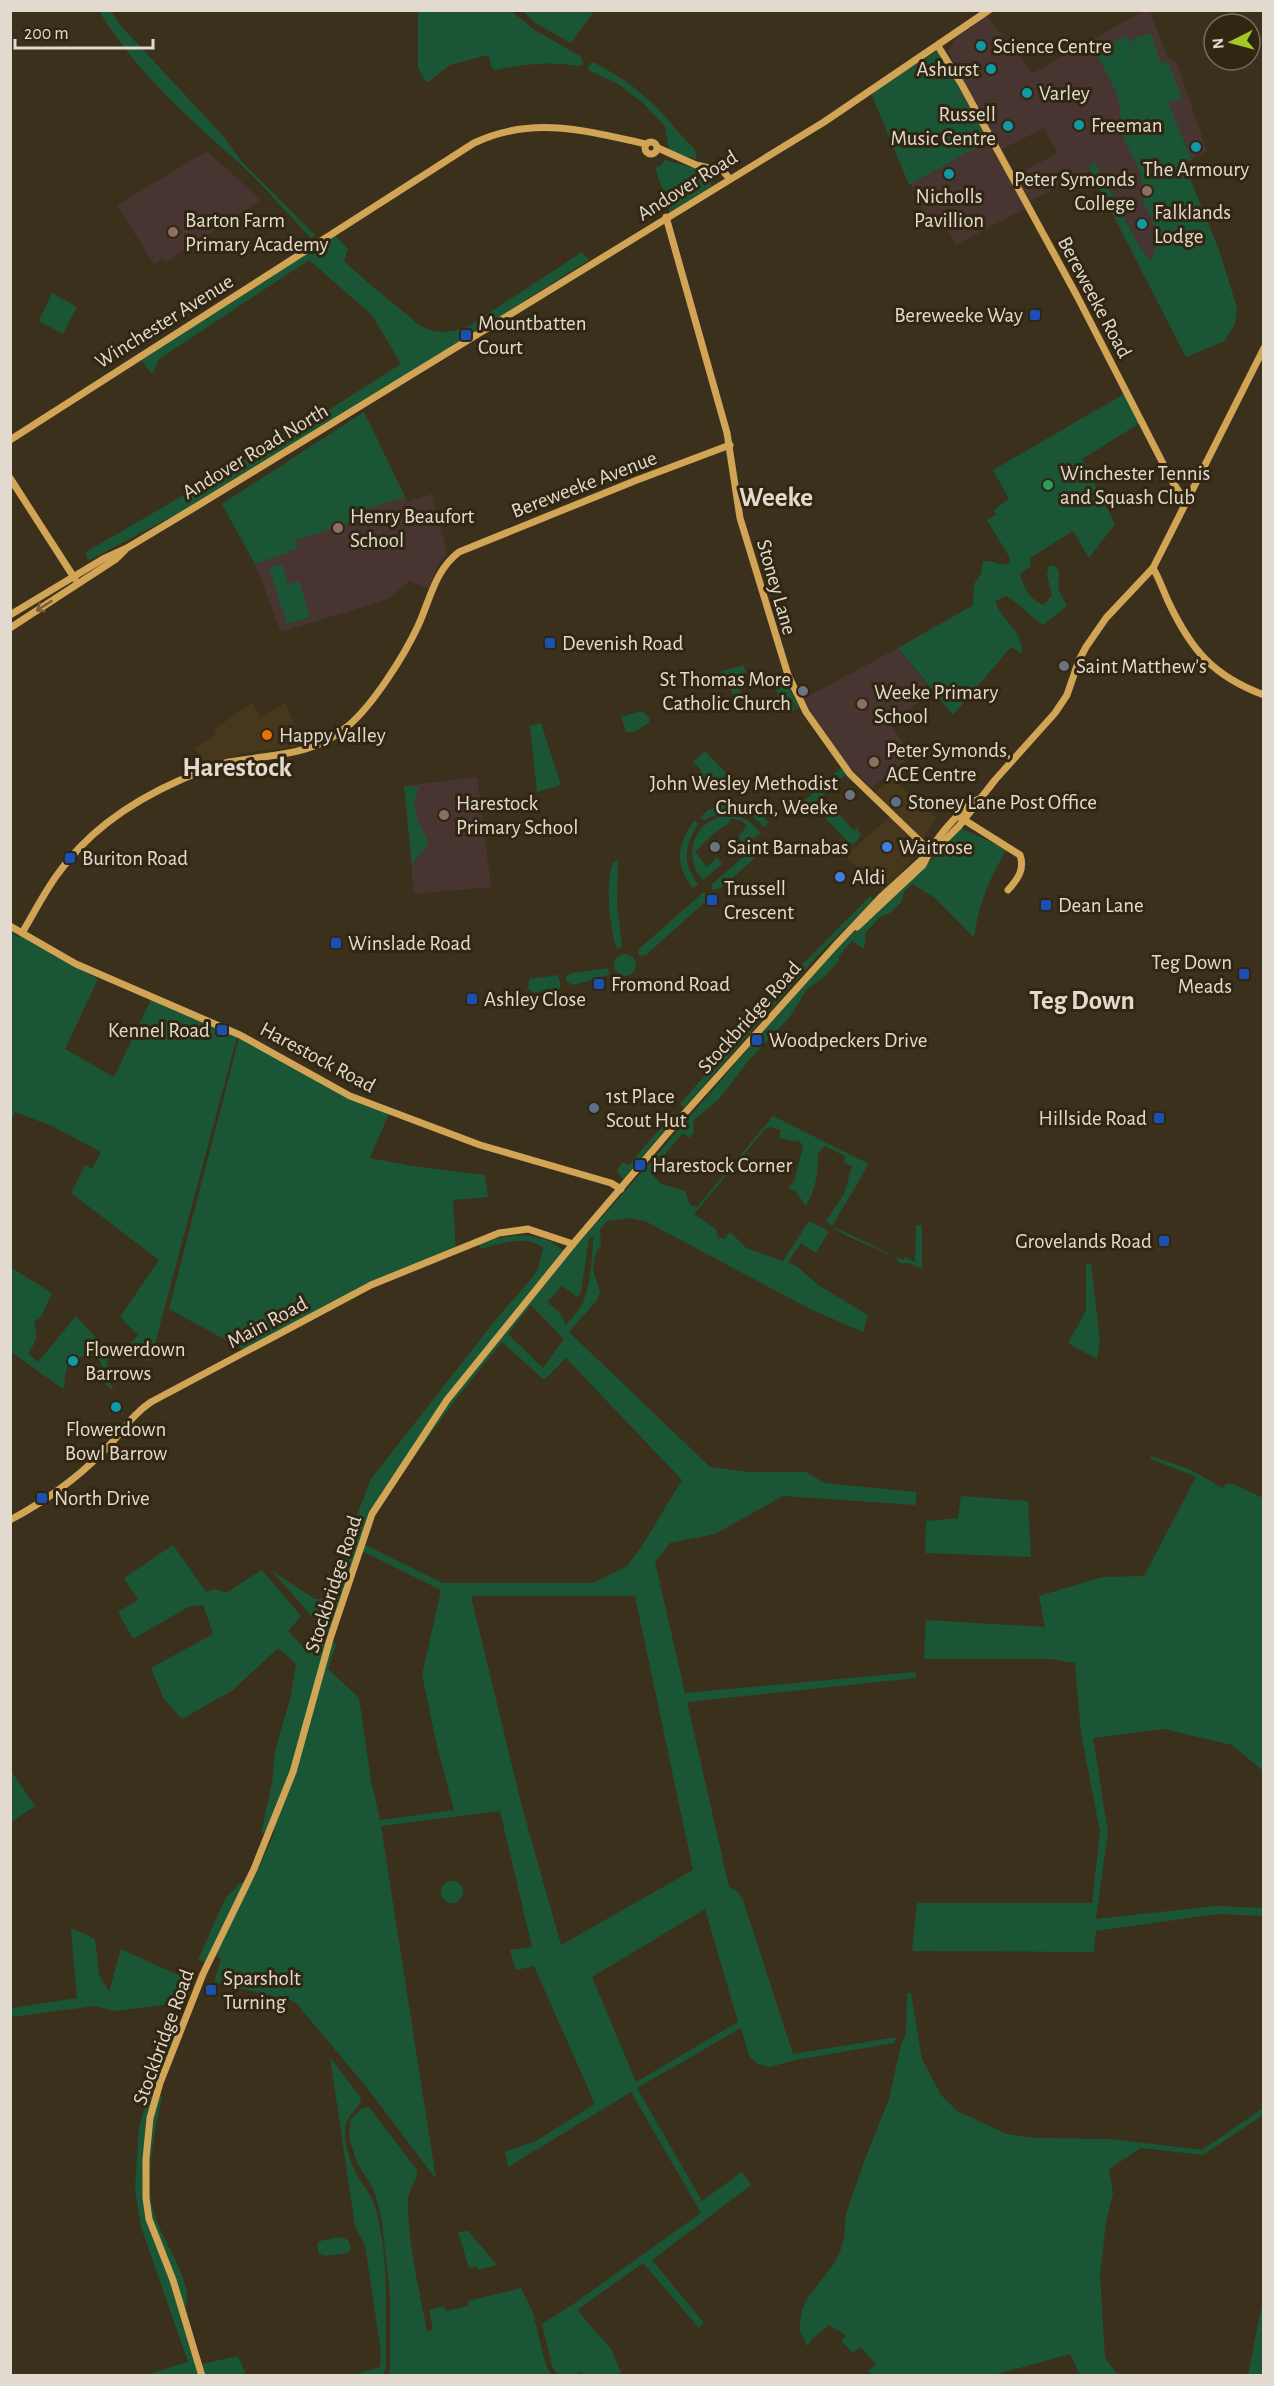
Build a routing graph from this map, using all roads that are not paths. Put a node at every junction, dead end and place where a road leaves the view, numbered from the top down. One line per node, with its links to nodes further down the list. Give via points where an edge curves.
1 (989, 10): 2 (main road, Andover Road)
2 (938, 46): 3 (main road, Andover Road, via 824,122); 10 (main road, Bereweeke Road, via 983,122)
3 (729, 178): 4 (main road, Andover Road); 7 (main road, Winchester Avenue, via 723,171 657,150 654,142 646,147 595,132 559,127 487,137)
4 (666, 217): 6 (main road, Andover Road); 8 (main road, Stoney Lane)
5 (1263, 348): 10 (main road, Stockbridge Road)
6 (400, 382): 11 (main road, Andover Road North)
7 (10, 440)
8 (730, 445): 19 (main road, Stoney Lane, via 740,518 794,689 850,774); 22 (main road, Bereweeke Avenue, via 501,534 453,557 440,573 419,625 400,658 351,723 319,746 210,768 129,806 64,866)
9 (10, 478): 13 (main road)
10 (1185, 501): 12 (main road, Stockbridge Road)
11 (127, 548): 13 (main road, Andover Road North); 14 (main road, Andover Road North, via 116,560)
12 (1153, 568): 17 (main road, via 1194,647 1215,670); 18 (main road, Stockbridge Road, via 1125,595 1086,647 1067,695 1055,713)
13 (73, 577): 14 (main road); 15 (main road, Andover Road North)
14 (78, 584): 16 (main road, Andover Road North, one-way to 16)
15 (10, 615)
16 (10, 628)
17 (1263, 695)
18 (961, 819): 19 (main road, Stockbridge Road); 20 (main road, via 1020,855 1021,872)
19 (930, 851): 23 (main road, Stockbridge Road, via 862,916)
20 (1008, 890)
21 (10, 926): 22 (main road, Harestock Road)
22 (22, 933): 23 (main road, Harestock Road, via 76,964 240,1035 350,1096 480,1145 601,1179)
23 (621, 1189): 24 (main road, Stockbridge Road)
24 (573, 1244): 25 (main road, Main Road, via 536,1231 510,1230 371,1285 151,1402 73,1479); 26 (main road, Stockbridge Road, via 447,1400 372,1514 330,1639 293,1772 255,1869 203,1974 160,2083 149,2127 149,2219 173,2280)
25 (10, 1520)
26 (202, 2376)

